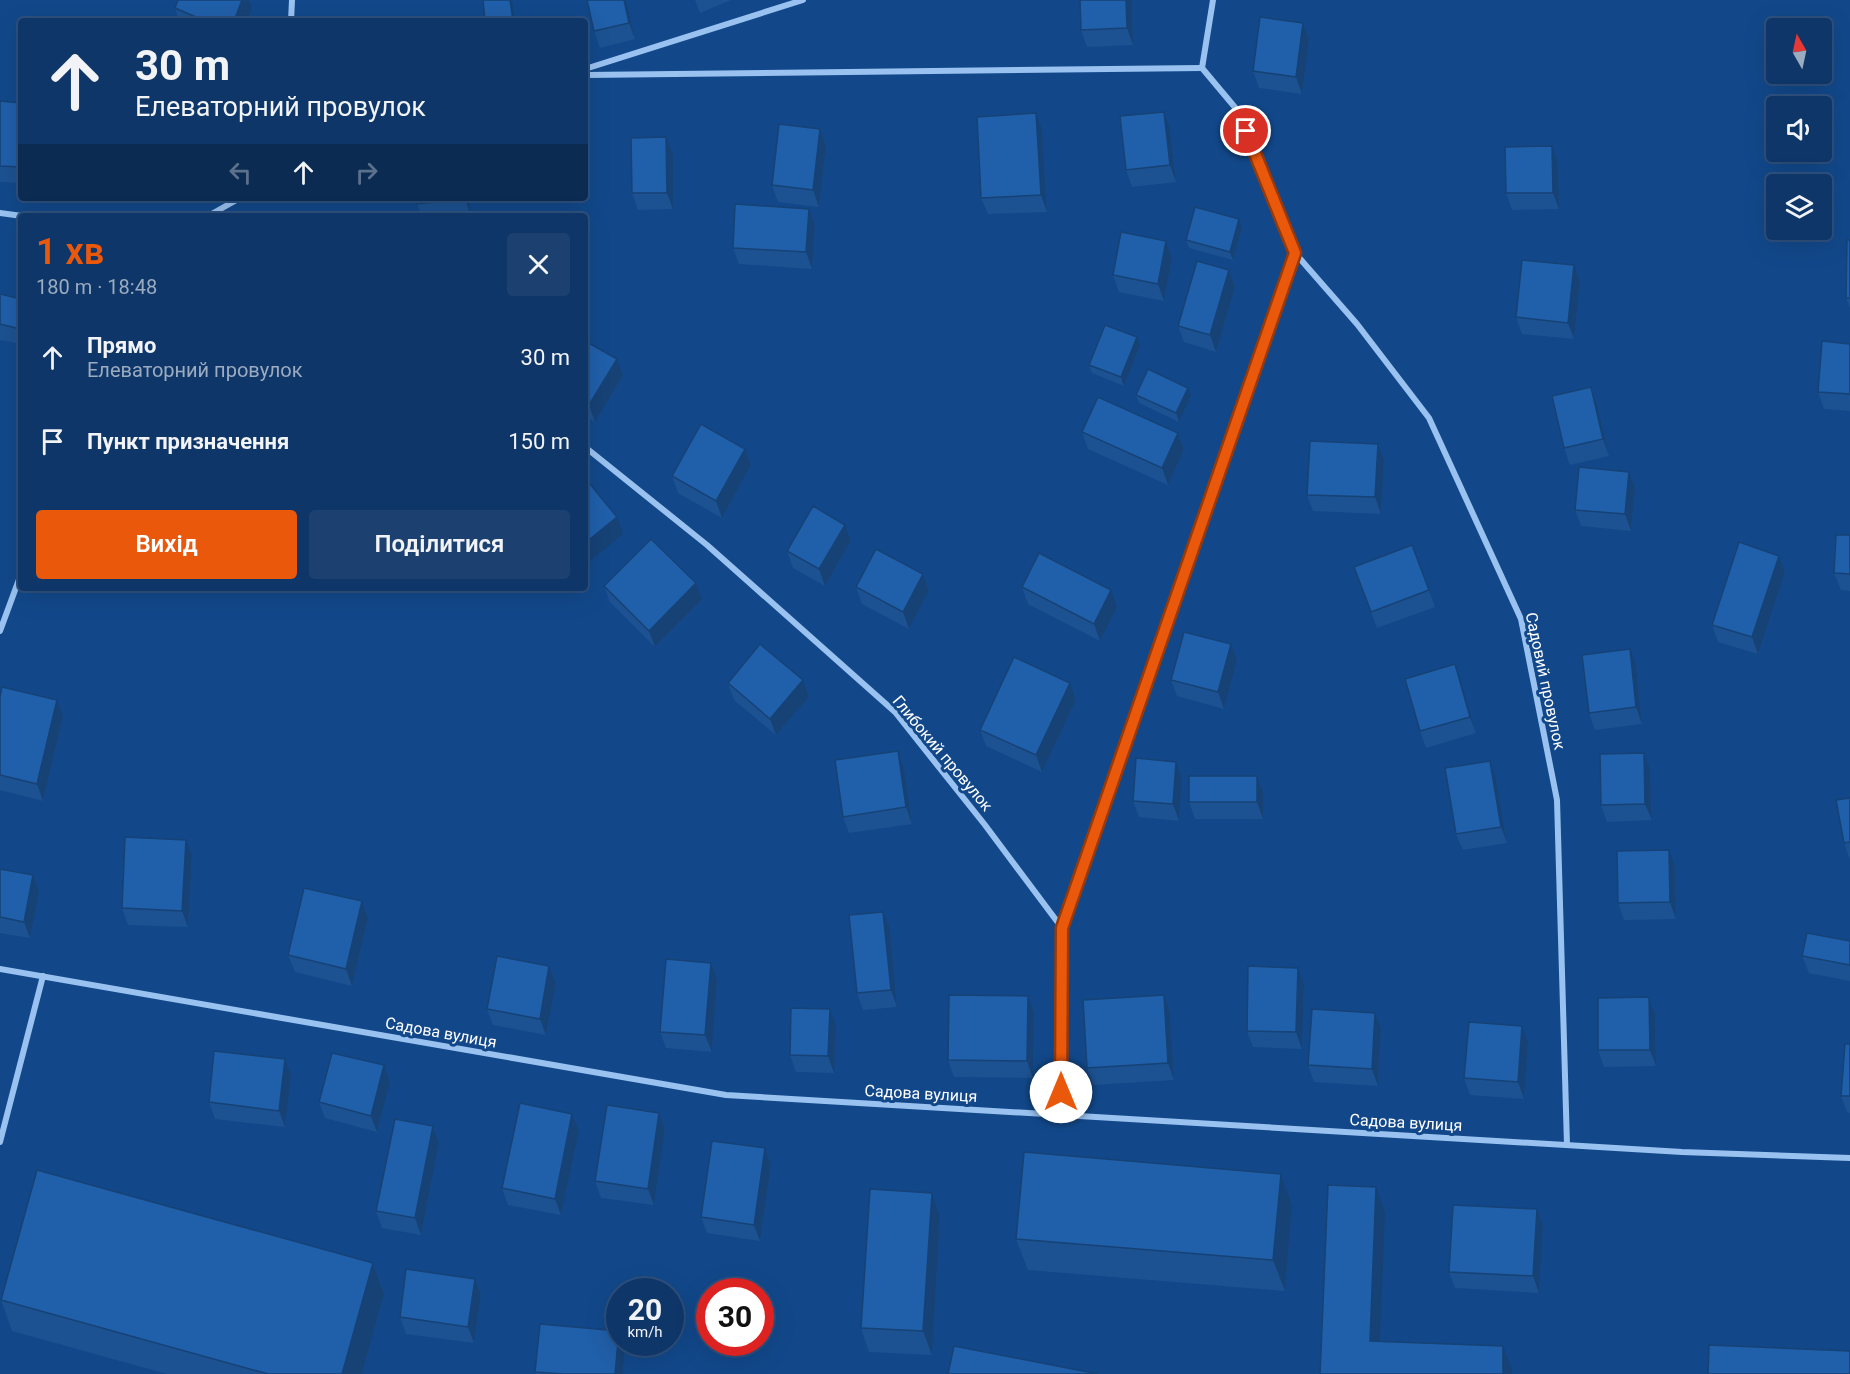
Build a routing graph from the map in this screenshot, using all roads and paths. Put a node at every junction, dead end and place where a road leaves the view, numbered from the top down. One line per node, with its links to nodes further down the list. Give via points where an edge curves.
1 (292, 0): 4 (street)
2 (803, 0): 5 (street)
3 (1213, 0): 6 (street)
4 (291, 18)
5 (588, 68)
6 (1202, 68): 7 (street); 12 (street, Садовий провулок, via 1238,111)
7 (588, 75)
8 (235, 201): 10 (street)
9 (0, 213): 11 (street)
10 (213, 213)
11 (18, 215)
12 (1295, 253): 16 (street); 21 (street, Садовий провулок, via 1357,324 1429,418 1521,619 1557,800)
13 (588, 449): 16 (street, Глибокий провулок, via 706,545 895,712)
14 (18, 582): 15 (street)
15 (0, 631)
16 (1062, 928): 19 (street)
17 (0, 969): 18 (street, Садова вулиця)
18 (43, 976): 19 (street, Садова вулиця, via 726,1095); 20 (street)
19 (1060, 1116): 21 (street, Садова вулиця)
20 (0, 1142)
21 (1567, 1145): 22 (street, Садова вулиця)
22 (1850, 1158)

